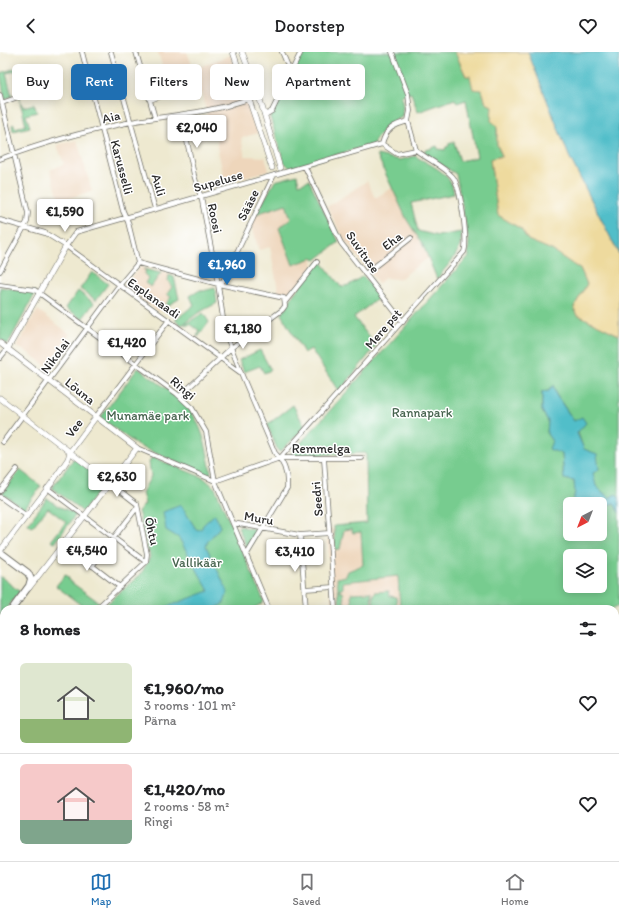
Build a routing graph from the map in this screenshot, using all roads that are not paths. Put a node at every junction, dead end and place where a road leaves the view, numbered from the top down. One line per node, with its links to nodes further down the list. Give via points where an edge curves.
1 (82, 52): 27 (street, Karusselli)
2 (111, 52): 26 (street, Auli)
3 (136, 52): 9 (street)
4 (233, 52): 10 (street)
5 (242, 52): 11 (street)
6 (282, 52): 12 (street)
7 (301, 52): 13 (street)
8 (392, 52): 25 (street, via 409,98)
9 (140, 64)
10 (238, 64)
11 (246, 64)
12 (287, 64)
13 (295, 64)
14 (0, 95): 21 (street)
15 (12, 99): 21 (street)
16 (150, 100): 24 (street)
17 (247, 100): 23 (street, Aia)
18 (250, 100): 33 (street)
19 (260, 100): 22 (street)
20 (278, 100): 22 (street, via 272,111)
21 (1, 104): 30 (street)
22 (264, 113): 34 (street)
23 (176, 115): 24 (street, Aia); 36 (street, Roosi, via 187,141)
24 (155, 118): 26 (street, Aia)
25 (408, 121): 28 (street, via 390,127); 29 (street)
26 (131, 122): 27 (street, Aia); 37 (street, Auli)
27 (101, 130): 30 (street, Aia, via 60,139); 38 (street, Karusselli)
28 (382, 144): 29 (street, via 397,154); 32 (street, Supeluse)
29 (416, 150): 53 (street, Mere pst, via 448,172 455,180 466,246 460,258)
30 (15, 154): 31 (street, Aia); 40 (street, via 28,213)
31 (0, 159)
32 (305, 167): 34 (street, Supeluse); 46 (street, Suvituse, via 341,243)
33 (272, 168): 35 (street)
34 (281, 170): 35 (street, Supeluse)
35 (274, 175): 36 (street, Supeluse); 47 (street, Sääse, via 223,281)
36 (200, 196): 37 (street, Supeluse); 47 (street, Roosi)
37 (155, 209): 38 (street, Supeluse)
38 (125, 217): 42 (street, Supeluse, via 76,232); 44 (street)
39 (0, 220): 40 (street, Esplanaadi)
40 (24, 226): 42 (street, Esplanaadi, via 45,233); 45 (street)
41 (411, 238): 46 (street, Eha)
42 (66, 246): 49 (street, Esplanaadi); 50 (street)
43 (316, 262): 51 (street)
44 (138, 263): 47 (street); 49 (street, Nikolai)
45 (0, 271)
46 (365, 274): 53 (street, Suvituse)
47 (218, 284): 51 (street); 57 (street, Roosi, via 224,326)
48 (0, 285): 50 (street, Ringi)
49 (120, 285): 52 (street, Esplanaadi); 54 (street, Nikolai)
50 (39, 292): 54 (street, Ringi); 56 (street)
51 (285, 300): 57 (street, via 284,309)
52 (170, 320): 59 (street, Esplanaadi); 60 (street, Vee)
53 (402, 322): 70 (street, Mere pst)
54 (88, 328): 60 (street, Ringi); 62 (street, Nikolai)
55 (0, 343): 56 (street, Lõuna)
56 (8, 348): 58 (street); 62 (street, Lõuna)
57 (231, 348): 59 (street); 61 (street, Roosi)
58 (0, 358)
59 (221, 358): 61 (street, Esplanaadi); 63 (street)
60 (136, 364): 63 (street, Ringi); 66 (street, Vee)
61 (241, 373): 70 (street, Esplanaadi)
62 (49, 380): 65 (street, Nikolai); 66 (street, Lõuna)
63 (180, 396): 74 (street, Ringi, via 192,408 206,432)
64 (0, 398): 65 (street)
65 (22, 415): 67 (street, Nikolai); 69 (street)
66 (96, 418): 68 (street, Lõuna); 69 (street, Vee)
67 (3, 442)
68 (137, 448): 74 (street, Lõuna); 75 (street)
69 (70, 452): 75 (street); 76 (street, Vee, via 68,459)
70 (280, 458): 71 (street, Remmelga); 74 (street, Mere pst); 83 (street, Esplanaadi, via 288,479 287,488)
71 (324, 458): 72 (street, Remmelga); 84 (street, Seedri)
72 (362, 458)
73 (17, 469): 77 (street)
74 (215, 481): 82 (street, Ringi)
75 (110, 483): 79 (street, via 136,504); 81 (street)
76 (47, 488): 80 (street, Vee); 81 (street)
77 (0, 491)
78 (0, 497): 80 (street)
79 (136, 509): 86 (street); 90 (street, Õhtu, via 147,554)
80 (27, 516): 88 (street, Vee)
81 (85, 516): 86 (street); 87 (street)
82 (233, 523): 83 (street, Muru); 89 (street, Ringi)
83 (263, 529): 85 (street, Muru); 89 (street, Esplanaadi)
84 (330, 533): 85 (street, Muru); 93 (street, Seedri)
85 (300, 535): 94 (street)
86 (114, 538): 90 (street); 91 (street)
87 (64, 544): 91 (street); 95 (street)
88 (0, 552): 95 (main road, via 30,575 31,581)
89 (247, 554): 98 (street, Ringi)
90 (146, 562): 92 (street, Õhtu)
91 (92, 566): 92 (street)
92 (120, 587): 97 (street, Õhtu)
93 (334, 587): 94 (street); 100 (street, Seedri)
94 (305, 589): 99 (street)
95 (25, 591): 96 (main road)
96 (15, 605)
97 (100, 605)
98 (266, 605)
99 (306, 605)
100 (335, 605)

